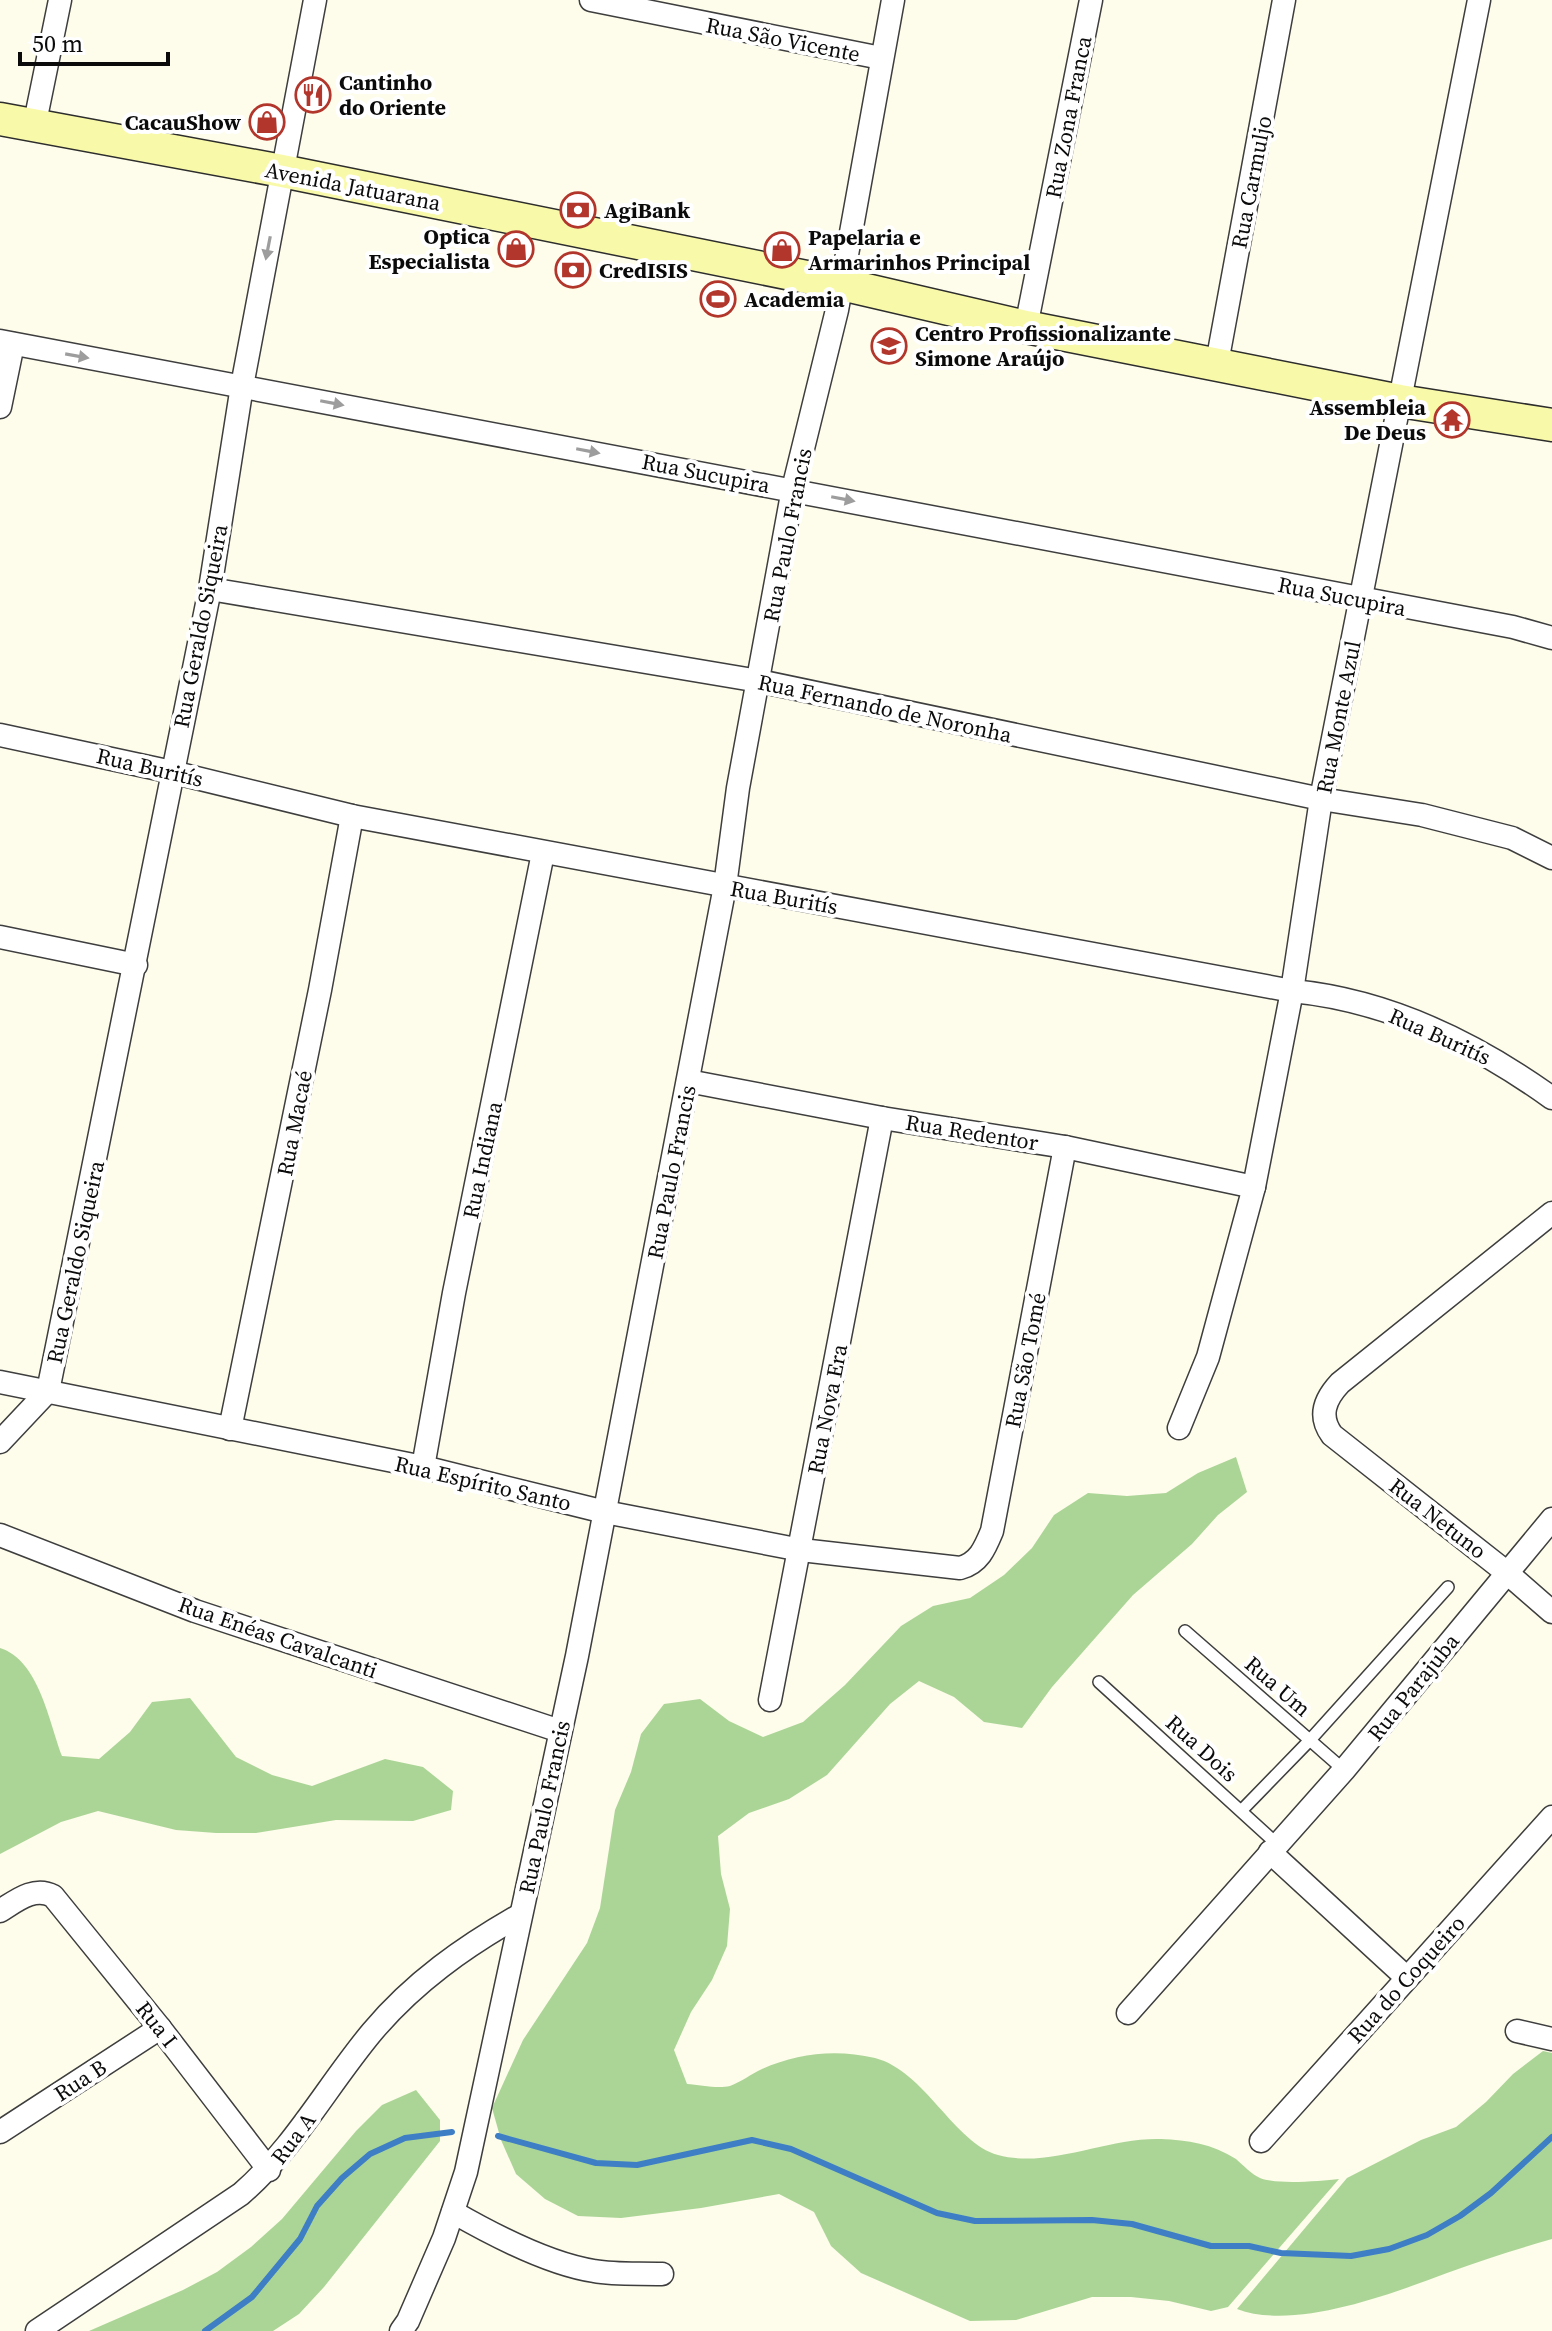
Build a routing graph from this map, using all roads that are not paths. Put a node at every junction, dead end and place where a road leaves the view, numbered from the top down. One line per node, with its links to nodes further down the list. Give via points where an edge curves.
1 (60, 0): 10 (street)
2 (315, 0): 11 (street, Rua Geraldo Siqueira)
3 (591, 0): 8 (street, Rua São Vicente)
4 (893, 0): 8 (street, Rua Paulo Francis)
5 (1091, 0): 13 (street, Rua Zona Franca)
6 (1284, 0): 15 (street, Rua Carmuljo)
7 (1479, 0): 17 (street, Rua Monte Azul)
8 (881, 58): 12 (street, Rua Paulo Francis)
9 (0, 119): 10 (street, Avenida Jatuarana)
10 (34, 127): 11 (street, Avenida Jatuarana)
11 (282, 171): 12 (street, Avenida Jatuarana); 16 (street, Rua Geraldo Siqueira, one-way to 16)
12 (841, 284): 13 (street, Avenida Jatuarana); 20 (street, Rua Paulo Francis)
13 (1026, 327): 15 (street, Avenida Jatuarana)
14 (6, 343): 16 (street, Rua Sucupira, one-way to 16); 18 (street)
15 (1217, 363): 17 (street, Avenida Jatuarana)
16 (242, 386): 20 (street, Rua Sucupira, one-way to 20); 21 (street, Rua Geraldo Siqueira)
17 (1400, 401): 19 (street, Avenida Jatuarana); 22 (street, Rua Monte Azul)
18 (0, 407)
19 (1552, 425)
20 (793, 489): 22 (street, Rua Sucupira, one-way to 22); 24 (street, Rua Paulo Francis)
21 (210, 589): 24 (street, Rua Fernando de Noronha); 26 (street, Rua Geraldo Siqueira)
22 (1362, 600): 23 (street, Rua Sucupira); 27 (street, Rua Monte Azul)
23 (1552, 638)
24 (759, 681): 27 (street, Rua Fernando de Noronha); 31 (street, Rua Paulo Francis)
25 (0, 735): 26 (street, Rua Buritís)
26 (172, 772): 28 (street, Rua Buritís); 33 (street, Rua Geraldo Siqueira)
27 (1321, 799): 30 (street, Rua Fernando de Noronha, via 1482,829); 34 (street, Rua Monte Azul)
28 (352, 816): 29 (street, Rua Buritís); 44 (street, Rua Macaé)
29 (543, 853): 31 (street, Rua Buritís); 46 (street, Rua Indiana)
30 (1552, 858)
31 (725, 886): 34 (street, Rua Buritís); 35 (street, Rua Paulo Francis)
32 (0, 937): 33 (street)
33 (136, 965): 42 (street, Rua Geraldo Siqueira)
34 (1292, 991): 36 (street, Rua Buritís, via 1419,1021 1489,1056); 39 (street, Rua Monte Azul)
35 (688, 1081): 37 (street, Rua Redentor); 47 (street, Rua Paulo Francis)
36 (1552, 1098)
37 (882, 1118): 38 (street, Rua Redentor); 50 (street, Rua Nova Era)
38 (1065, 1147): 39 (street, Rua Redentor); 51 (street, Rua São Tomé, via 992,1531 984,1551)
39 (1254, 1187): 43 (street, Rua Monte Azul, via 1208,1357)
40 (1552, 1213): 52 (street, Rua Netuno, via 1340,1383 1323,1415 1340,1442)
41 (0, 1382): 42 (street, Rua Espírito Santo)
42 (48, 1391): 44 (street, Rua Espírito Santo); 45 (street)
43 (1179, 1428)
44 (230, 1429): 46 (street, Rua Espírito Santo)
45 (0, 1442)
46 (423, 1467): 47 (street, Rua Espírito Santo)
47 (605, 1512): 50 (street, Rua Espírito Santo); 58 (street, Rua Paulo Francis)
48 (1552, 1519): 52 (street, Rua Parajuba)
49 (0, 1535): 58 (street, Rua Enéas Cavalcanti, via 195,1611)
50 (801, 1550): 51 (street, Rua Espírito Santo); 57 (street, Rua Nova Era)
51 (968, 1566)
52 (1506, 1572): 54 (street, Rua Netuno); 60 (street, Rua Parajuba)
53 (1448, 1587): 59 (lane)
54 (1552, 1612)
55 (1185, 1631): 59 (lane, Rua Um)
56 (1099, 1682): 61 (lane, Rua Dois)
57 (770, 1700)
58 (560, 1731): 65 (street, Rua Paulo Francis)
59 (1310, 1740): 60 (lane, Rua Um); 61 (lane)
60 (1344, 1770): 63 (street, Rua Parajuba)
61 (1242, 1810): 63 (lane, Rua Dois)
62 (1552, 1817): 66 (street, Rua do Coqueiro)
63 (1274, 1848): 66 (street); 67 (street, Rua Parajuba)
64 (0, 1911): 68 (street, Rua I, via 35,1893 53,1896)
65 (520, 1915): 73 (street, Rua A, via 473,1942 406,1995 371,2033); 74 (street, Rua Paulo Francis)
66 (1407, 1978): 72 (street, Rua do Coqueiro)
67 (1128, 2013)
68 (160, 2028): 71 (street, Rua B); 73 (street, Rua I)
69 (1517, 2031): 70 (street)
70 (1552, 2039)
71 (0, 2132)
72 (1261, 2141)
73 (269, 2170): 76 (street, Rua A)
74 (453, 2212): 75 (street, via 509,2242 578,2267); 77 (street, Rua Paulo Francis)
75 (662, 2274)
76 (37, 2331)
77 (401, 2331)

